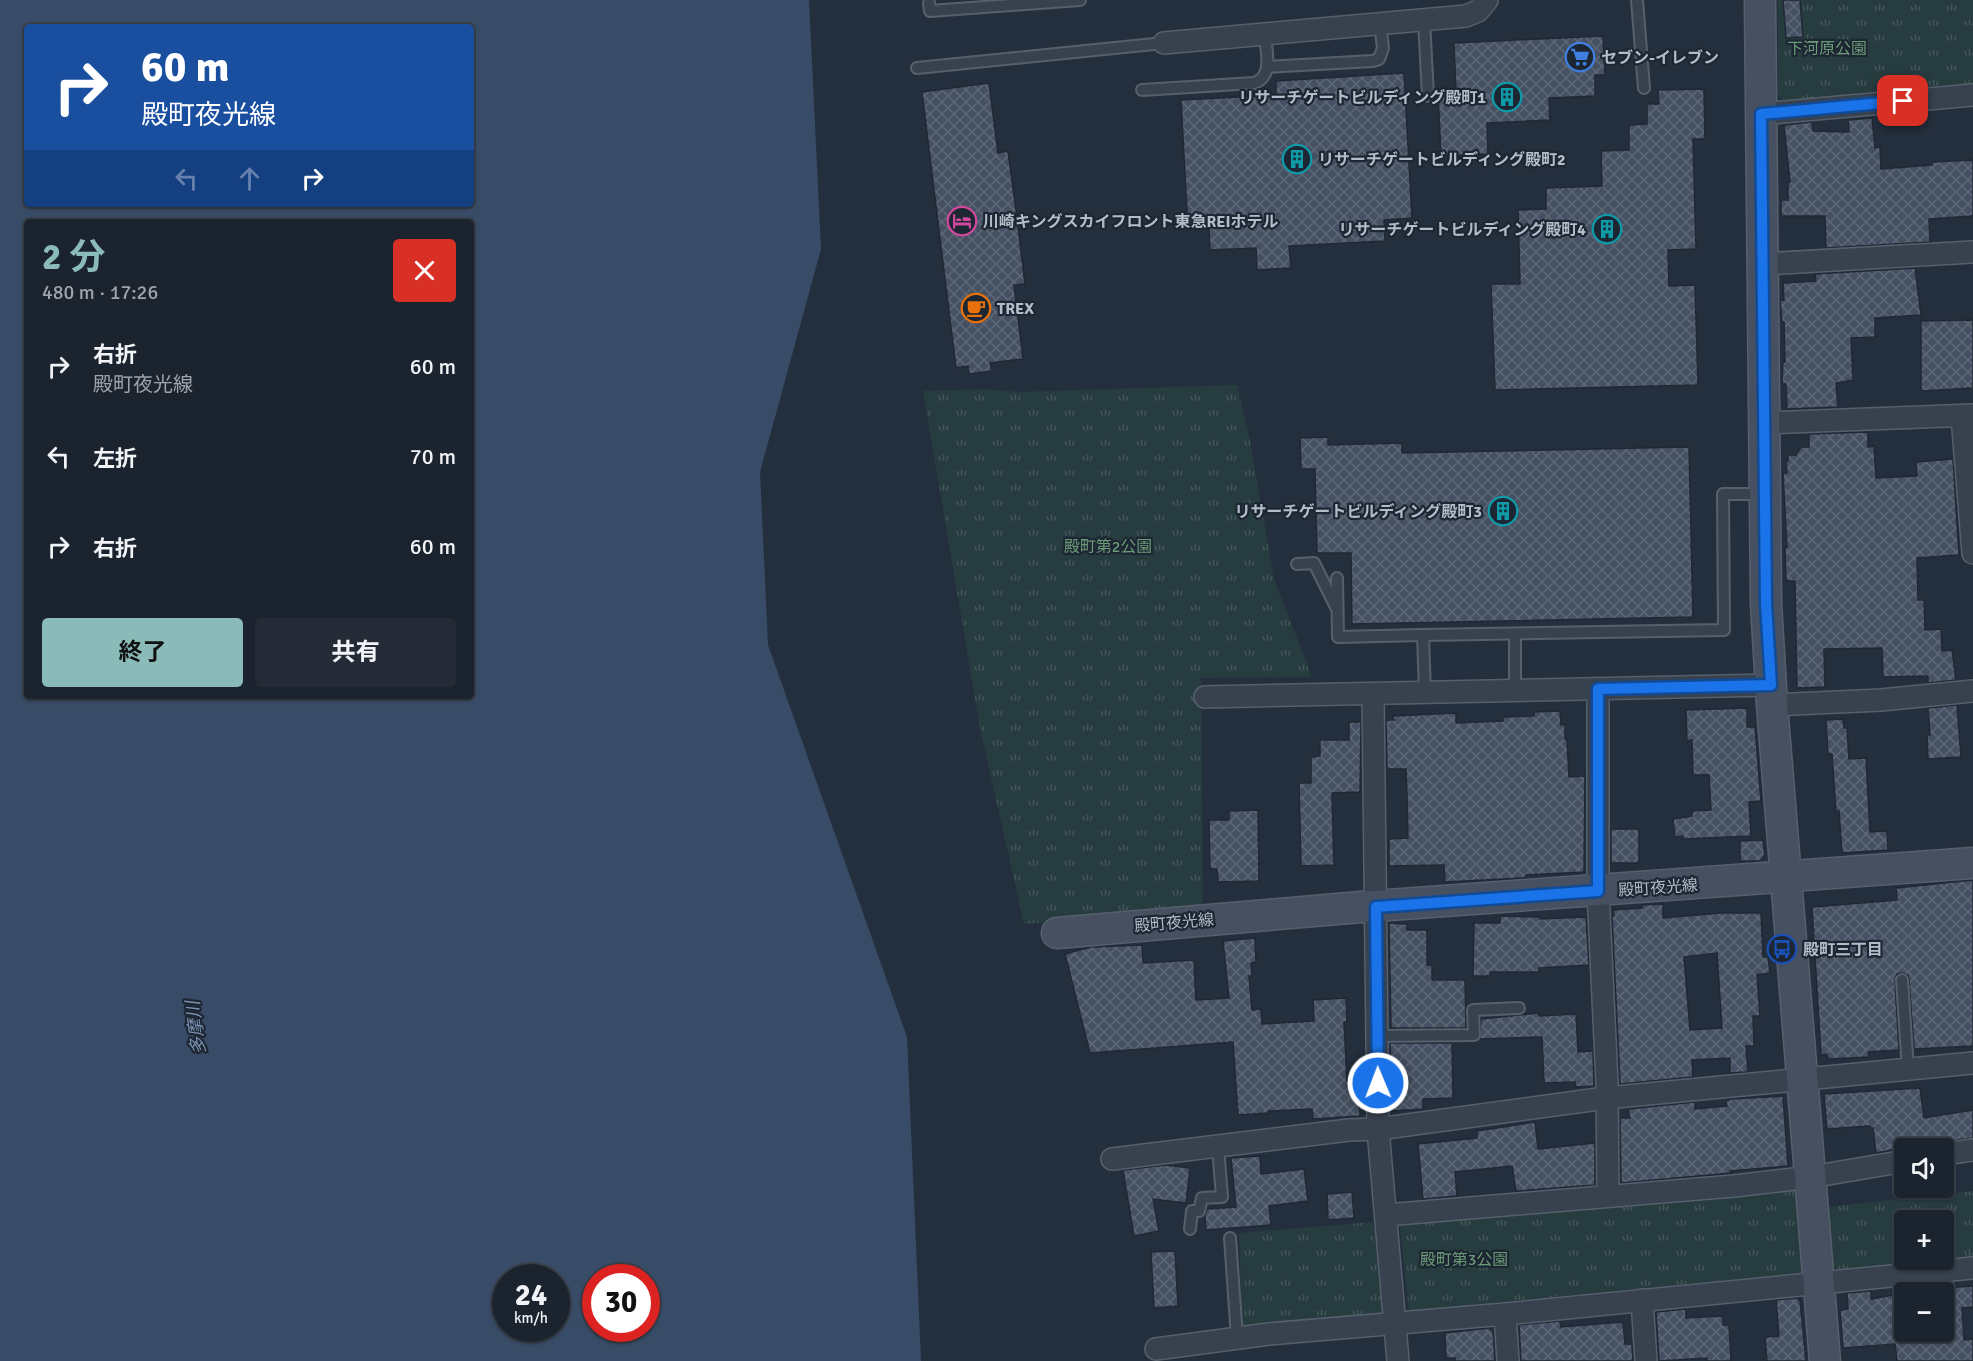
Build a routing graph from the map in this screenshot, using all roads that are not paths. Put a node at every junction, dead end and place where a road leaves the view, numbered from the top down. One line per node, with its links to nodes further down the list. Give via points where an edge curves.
1 (1080, 0): 5 (lane, via 930,11)
2 (1487, 0): 6 (street, via 1478,11 1466,16)
3 (1637, 0): 12 (lane)
4 (1760, 0): 16 (street)
5 (929, 3)
6 (1424, 20): 7 (street); 15 (lane)
7 (1380, 24): 8 (street); 10 (lane, via 1383,48 1379,59)
8 (1265, 34): 9 (street); 10 (lane)
9 (1164, 44): 11 (lane)
10 (1267, 67): 13 (lane, via 1261,81 1254,83)
11 (917, 68)
12 (1644, 88)
13 (1142, 90)
14 (1973, 95): 16 (street)
15 (1428, 96)
16 (1761, 114): 18 (street)
17 (1973, 252): 18 (street)
18 (1763, 264): 20 (street)
19 (1967, 415): 20 (street, via 1903,412); 22 (street)
20 (1764, 423): 21 (street)
21 (1765, 494): 26 (lane, via 1723,494 1724,630); 33 (street)
22 (1973, 554)
23 (1297, 564): 25 (lane, via 1314,563)
24 (1337, 578): 25 (lane)
25 (1337, 610): 27 (lane, via 1338,637)
26 (1515, 634): 27 (lane); 29 (lane)
27 (1423, 635): 31 (lane)
28 (1598, 689): 29 (street); 33 (street); 37 (street)
29 (1515, 691): 31 (street)
30 (1973, 691): 33 (street, via 1881,700)
31 (1425, 693): 32 (street)
32 (1373, 694): 34 (street); 38 (street)
33 (1771, 695): 36 (street)
34 (1205, 697)
35 (1973, 863): 36 (street, 殿町夜光線)
36 (1787, 878): 37 (street, 殿町夜光線); 45 (street)
37 (1598, 891): 38 (street, 殿町夜光線); 46 (street)
38 (1376, 907): 39 (street, 殿町夜光線); 42 (street)
39 (1057, 933)
40 (1902, 980): 44 (lane)
41 (1519, 1008): 42 (lane, via 1473,1010 1474,1035)
42 (1377, 1036): 47 (street)
43 (1973, 1063): 44 (street)
44 (1908, 1070): 45 (street)
45 (1803, 1078): 46 (street); 53 (street)
46 (1606, 1098): 47 (street); 54 (street)
47 (1378, 1129): 48 (street); 55 (street)
48 (1218, 1147): 51 (street); 56 (lane, via 1222,1197 1202,1198 1199,1211 1192,1211)
49 (1973, 1150): 50 (street)
50 (1954, 1153)
51 (1112, 1158)
52 (1894, 1163): 53 (street)
53 (1811, 1177): 54 (street); 59 (street)
54 (1608, 1196): 55 (street)
55 (1386, 1215): 62 (street)
56 (1190, 1229)
57 (1230, 1238): 63 (lane)
58 (1973, 1268): 59 (street)
59 (1819, 1282): 60 (street); 68 (street)
60 (1642, 1300): 61 (street); 67 (street)
61 (1505, 1314): 62 (street); 66 (street)
62 (1394, 1323): 63 (street); 65 (street)
63 (1237, 1338): 64 (street)
64 (1155, 1349)
65 (1398, 1361)
66 (1508, 1361)
67 (1646, 1361)
68 (1825, 1361)

